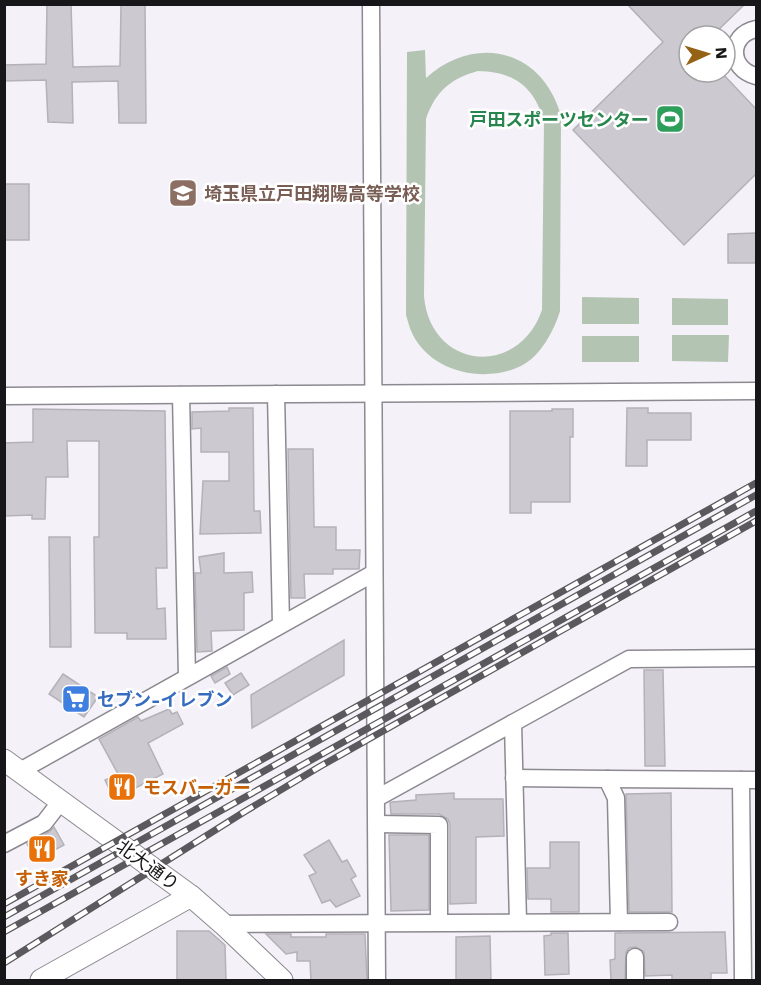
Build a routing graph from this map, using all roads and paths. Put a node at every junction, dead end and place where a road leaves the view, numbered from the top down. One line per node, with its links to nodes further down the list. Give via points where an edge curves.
1 (371, 4): 6 (street)
2 (756, 29): 3 (street, via 739,38 735,48 742,71)
3 (756, 76)
4 (756, 391): 6 (street)
5 (276, 394): 6 (street); 7 (street); 10 (street)
6 (374, 394): 9 (street)
7 (182, 395): 8 (street); 12 (street)
8 (4, 396)
9 (374, 573): 10 (street); 18 (street)
10 (281, 624): 12 (street)
11 (756, 658): 13 (street, via 629,659)
12 (187, 677): 14 (street)
13 (513, 723): 15 (street); 18 (street)
14 (12, 766): 19 (street, 北大通り)
15 (514, 778): 16 (street); 24 (street)
16 (607, 779): 17 (street); 25 (street, via 616,798)
17 (749, 780): 34 (street)
18 (377, 798): 20 (street)
19 (62, 801): 21 (street, via 44,823); 22 (street, 北大通り)
20 (377, 824): 23 (street, via 439,825); 27 (street)
21 (4, 844)
22 (191, 896): 28 (street, 北大通り); 30 (street)
23 (439, 922): 24 (street); 27 (street)
24 (518, 922): 25 (street)
25 (619, 922): 26 (street)
26 (669, 922)
27 (377, 923): 28 (street); 32 (street)
28 (223, 924): 31 (street, 北大通り)
29 (635, 957): 33 (street)
30 (40, 981)
31 (282, 981)
32 (377, 981)
33 (635, 981)
34 (743, 981)

